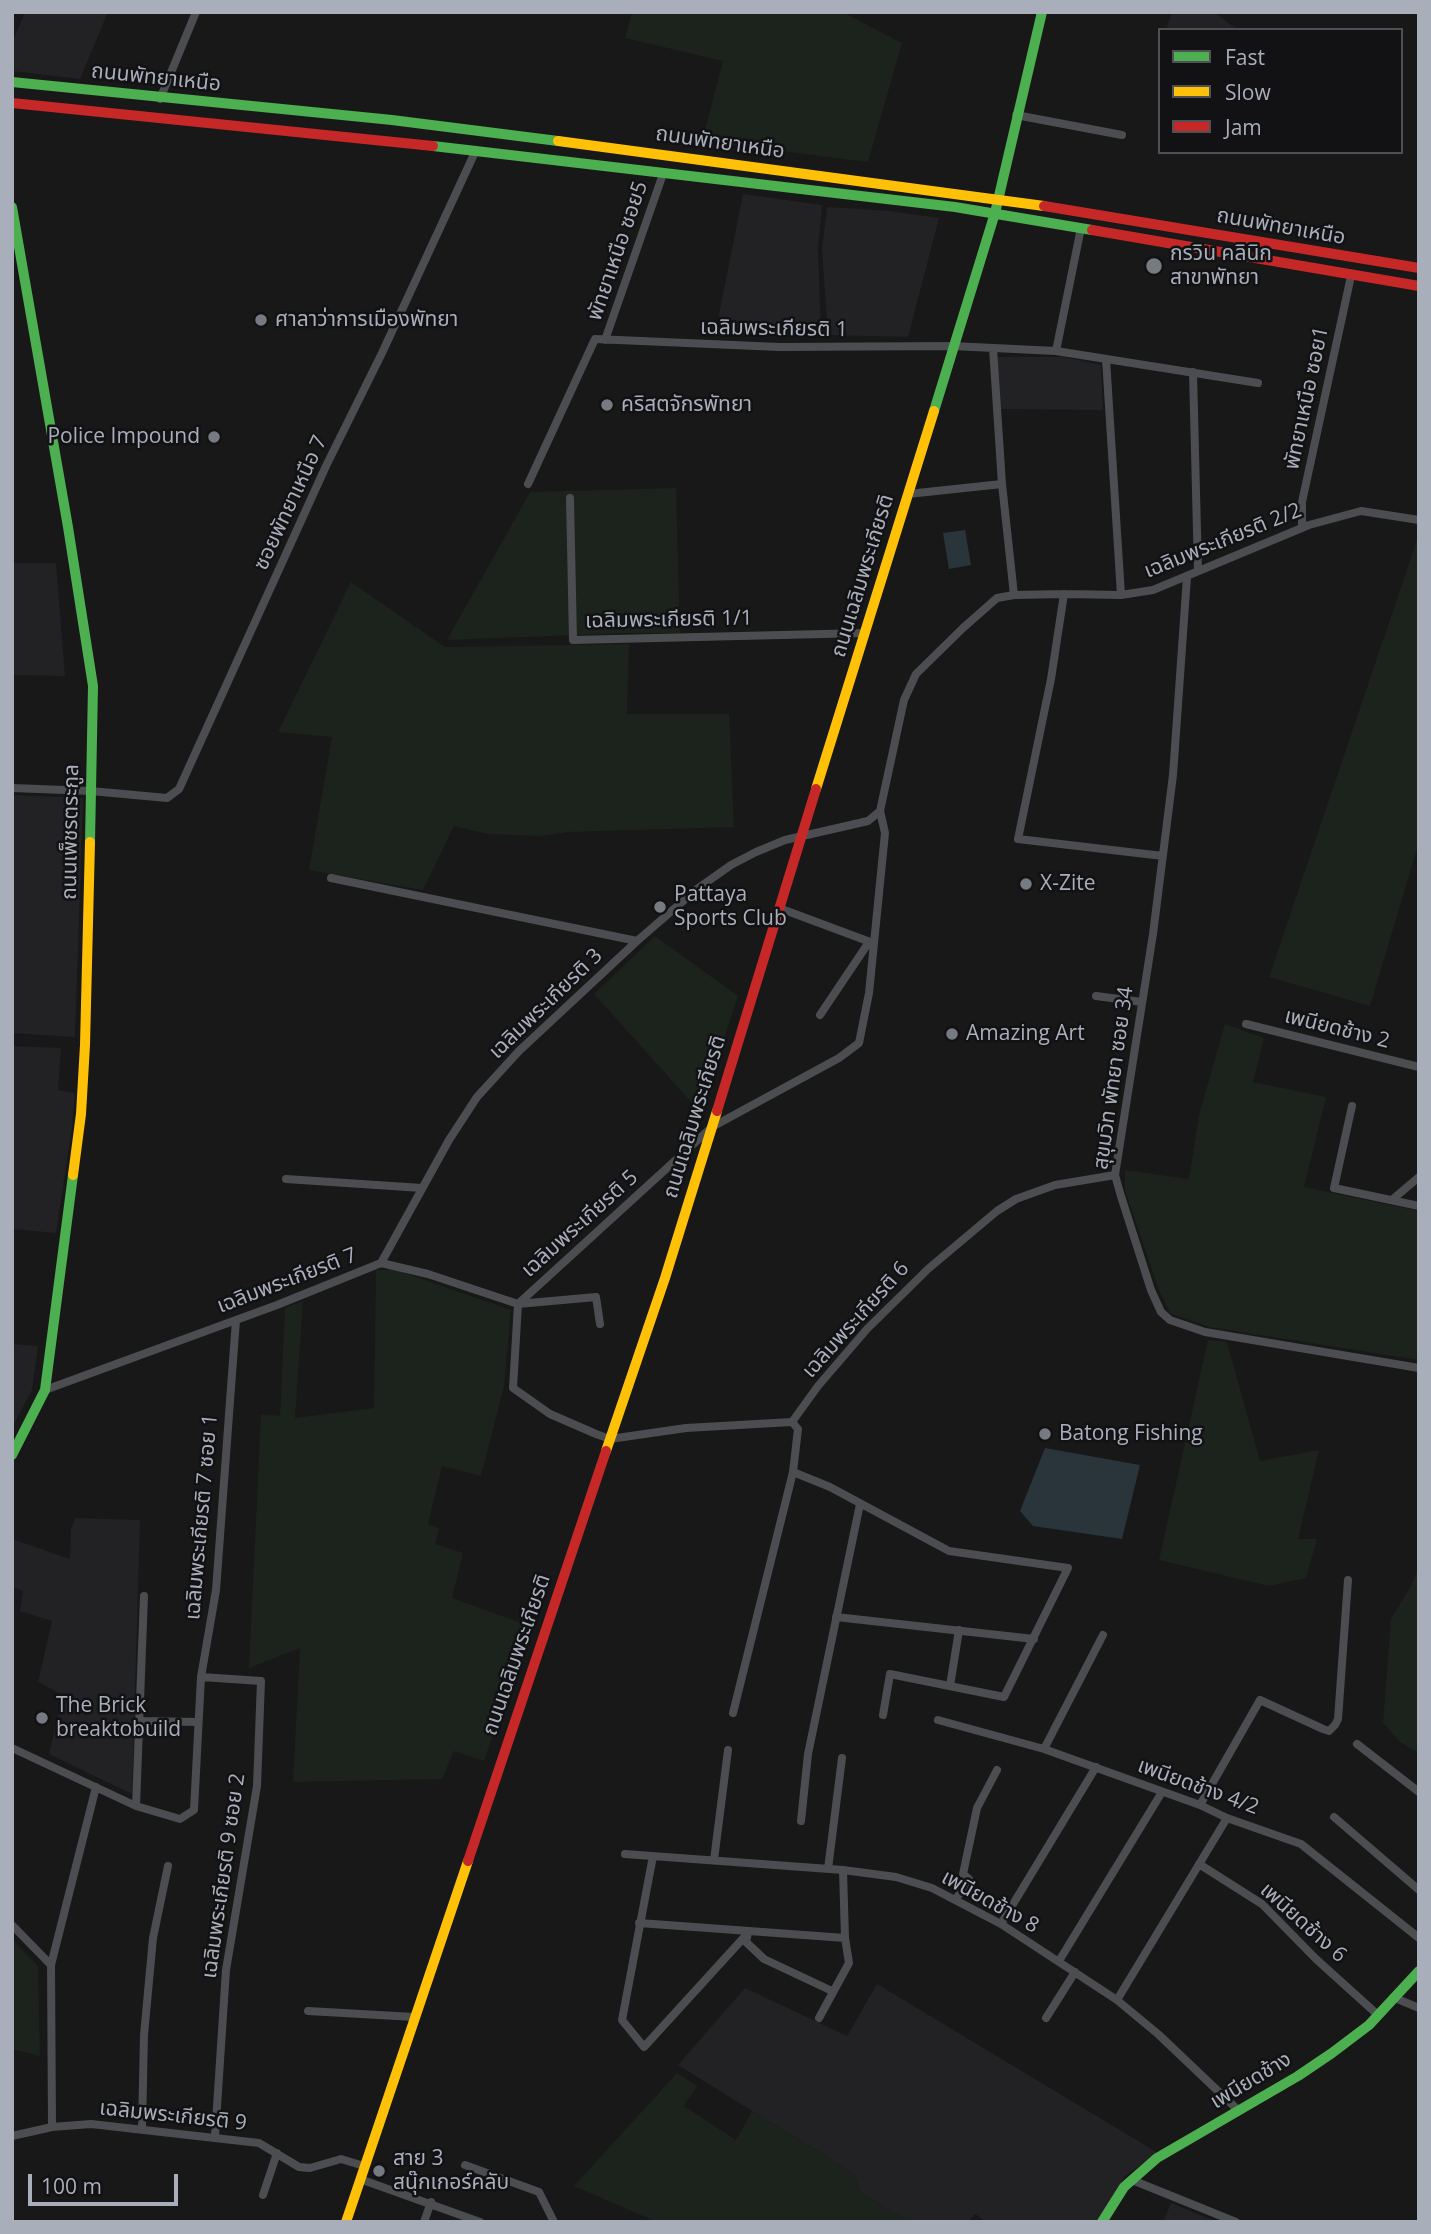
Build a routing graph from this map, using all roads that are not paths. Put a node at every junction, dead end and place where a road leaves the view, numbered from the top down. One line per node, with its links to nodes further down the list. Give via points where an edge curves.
1 (196, 12): 4 (street)
2 (1042, 12): 6 (main road, ถนนเฉลิมพระเกียรติ)
3 (12, 82): 4 (main road, ถนนพัทยาเหนือ)
4 (160, 99): 10 (main road, ถนนพัทยาเหนือ, via 392,120)
5 (12, 103): 8 (main road, ถนนพัทยาเหนือ)
6 (1016, 115): 7 (street); 10 (main road, ถนนเฉลิมพระเกียรติ)
7 (1122, 135)
8 (476, 150): 9 (main road, ถนนพัทยาเหนือ); 38 (street, ซอยพัทยาเหนือ 7, via 179,789 167,797)
9 (663, 174): 12 (main road, ถนนพัทยาเหนือ); 18 (street, พัทยาเหนือ ซอย5)
10 (998, 198): 12 (main road, ถนนเฉลิมพระเกียรติ); 14 (main road, ถนนพัทยาเหนือ)
11 (12, 207): 38 (main road, ถนนเพ็ชรตระกูล, via 90,660)
12 (995, 213): 13 (main road, ถนนพัทยาเหนือ); 19 (main road, ถนนเฉลิมพระเกียรติ)
13 (1081, 228): 15 (main road, ถนนพัทยาเหนือ); 21 (street)
14 (1419, 268)
15 (1351, 276): 16 (main road, ถนนพัทยาเหนือ); 30 (street, พัทยาเหนือ ซอย1, via 1302,502)
16 (1419, 286)
17 (596, 339): 18 (street, เฉลิมพระเกียรติ 1); 25 (street, พัทยาเหนือ ซอย5)
18 (605, 340): 19 (street, เฉลิมพระเกียรติ 1, via 779,347)
19 (952, 346): 20 (street, เฉลิมพระเกียรติ 1); 27 (main road, ถนนเฉลิมพระเกียรติ)
20 (993, 348): 21 (street, เฉลิมพระเกียรติ 1); 26 (street)
21 (1056, 351): 22 (street, เฉลิมพระเกียรติ 1)
22 (1106, 359): 23 (street, เฉลิมพระเกียรติ 1); 35 (street)
23 (1193, 372): 24 (street, เฉลิมพระเกียรติ 1); 31 (street)
24 (1258, 383)
25 (528, 484)
26 (1002, 484): 27 (street); 34 (street)
27 (908, 494): 36 (main road, ถนนเฉลิมพระเกียรติ)
28 (569, 498): 36 (street, เฉลิมพระเกียรติ 1/1, via 573,639)
29 (1419, 520): 30 (street, เฉลิมพระเกียรติ 2/2, via 1361,511)
30 (1303, 527): 31 (street, เฉลิมพระเกียรติ 2/2)
31 (1198, 571): 32 (street, เฉลิมพระเกียรติ 2/2)
32 (1187, 577): 35 (street, เฉลิมพระเกียรติ 2/2, via 1153,590); 41 (street, สุขุมวิท พัทยา ซอย 34)
33 (1064, 594): 34 (street, เฉลิมพระเกียรติ 2/2); 35 (street, เฉลิมพระเกียรติ 2/2); 41 (street, via 1018,839)
34 (1013, 595): 39 (street, เฉลิมพระเกียรติ 2/2, via 997,598 916,674 904,700)
35 (1121, 595)
36 (865, 633): 40 (main road, ถนนเฉลิมพระเกียรติ)
37 (12, 788): 38 (street, ซอยพัทยาเหนือ 7)
38 (91, 791): 64 (main road, ถนนเพ็ชรตระกูล, via 84,1083)
39 (880, 811): 40 (street, via 868,821); 45 (street, เฉลิมพระเกียรติ 2/2, via 886,833)
40 (802, 837): 43 (main road, ถนนเฉลิมพระเกียรติ); 44 (street, เฉลิมพระเกียรติ 3, via 731,865)
41 (1163, 856): 47 (street, สุขุมวิท พัทยา ซอย 34)
42 (331, 878): 44 (street)
43 (779, 908): 45 (street); 52 (main road, ถนนเฉลิมพระเกียรติ)
44 (637, 941): 56 (street, เฉลิมพระเกียรติ 3, via 519,1051 477,1097)
45 (871, 942): 48 (street); 52 (street, เฉลิมพระเกียรติ 5, via 869,993 859,1043)
46 (1096, 996): 47 (street)
47 (1142, 1002): 53 (street, สุขุมวิท พัทยา ซอย 34)
48 (820, 1015)
49 (1247, 1024): 50 (street, เพนียดช้าง 2)
50 (1419, 1067)
51 (1352, 1106): 57 (street, via 1334,1188)
52 (712, 1127): 60 (street, เฉลิมพระเกียรติ 5); 66 (main road, ถนนเฉลิมพระเกียรติ)
53 (1115, 1175): 63 (street, สุขุมวิท พัทยา ซอย 34, via 1151,1290 1170,1320 1205,1332); 65 (street, เฉลิมพระเกียรติ 6, via 1055,1185 997,1211 867,1328)
54 (1419, 1177): 57 (street)
55 (286, 1179): 56 (street)
56 (422, 1188): 59 (street, เฉลิมพระเกียรติ 3)
57 (1393, 1199): 58 (street)
58 (1419, 1206)
59 (381, 1263): 60 (street, เฉลิมพระเกียรติ 7); 61 (street, เฉลิมพระเกียรติ 7)
60 (518, 1304): 62 (street, เฉลิมพระเกียรติ 5, via 596,1297); 66 (street, via 513,1388 550,1414)
61 (236, 1320): 64 (street, เฉลิมพระเกียรติ 7); 76 (street, เฉลิมพระเกียรติ 7 ซอย 1, via 216,1590)
62 (600, 1324)
63 (1419, 1368)
64 (45, 1390): 67 (main road, ถนนเพ็ชรตระกูล)
65 (792, 1422): 66 (street); 68 (street, via 798,1429)
66 (610, 1438): 123 (main road, ถนนเฉลิมพระเกียรติ)
67 (12, 1455)
68 (793, 1472): 69 (street); 78 (street)
69 (860, 1504): 72 (street); 75 (street, via 949,1551 1068,1568)
70 (1348, 1580): 93 (street, via 1335,1725 1329,1731 1323,1729 1260,1700)
71 (144, 1596): 81 (street)
72 (836, 1617): 73 (street); 97 (street, via 808,1754)
73 (959, 1630): 75 (street); 77 (street)
74 (1103, 1635): 85 (street)
75 (1034, 1639): 77 (street, via 1004,1697)
76 (201, 1677): 82 (street, เฉลิมพระเกียรติ 7 ซอย 1); 130 (street, เฉลิมพระเกียรติ 9 ซอย 2, via 261,1681 257,1786 226,1970)
77 (950, 1686): 79 (street, via 890,1674)
78 (733, 1713)
79 (883, 1715)
80 (937, 1720): 85 (street, เพนียดช้าง 4/2)
81 (141, 1721): 82 (street); 94 (street)
82 (198, 1721): 94 (street, เฉลิมพระเกียรติ 7 ซอย 1, via 194,1811 180,1819)
83 (1357, 1744): 92 (street)
84 (12, 1748): 90 (street, เฉลิมพระเกียรติ 7 ซอย 1)
85 (1044, 1749): 88 (street, เพนียดช้าง 4/2)
86 (728, 1750): 100 (street)
87 (842, 1758): 103 (street)
88 (1096, 1767): 91 (street, เพนียดช้าง 4/2); 108 (street)
89 (998, 1770): 106 (street, via 977,1808 963,1874 969,1880)
90 (96, 1787): 94 (street, เฉลิมพระเกียรติ 7 ซอย 1); 114 (street)
91 (1162, 1792): 93 (street, เพนียดช้าง 4/2); 113 (street)
92 (1419, 1792)
93 (1200, 1805): 96 (street, เพนียดช้าง 4/2)
94 (136, 1806)
95 (1334, 1817): 105 (street)
96 (1227, 1818): 101 (street); 112 (street, เพนียดช้าง 4/2, via 1301,1844)
97 (801, 1821)
98 (625, 1854): 99 (street, เพนียดช้าง 8)
99 (653, 1856): 100 (street, เพนียดช้าง 8); 107 (street)
100 (714, 1860): 103 (street, เพนียดช้าง 8)
101 (1199, 1864): 119 (street); 122 (street, เพนียดช้าง 6, via 1262,1904)
102 (168, 1866): 128 (street, via 152,1952)
103 (828, 1869): 104 (street, เพนียดช้าง 8)
104 (844, 1870): 106 (street, เพนียดช้าง 8, via 896,1877); 111 (street)
105 (1419, 1890)
106 (956, 1899): 108 (street, เพนียดช้าง 8)
107 (639, 1923): 110 (street); 110 (street, via 622,2020 644,2047)
108 (1001, 1924): 113 (street, เพนียดช้าง 8)
109 (12, 1925): 114 (street)
110 (748, 1933): 111 (street); 117 (street, via 746,1942 764,1959)
111 (845, 1938): 117 (street, via 849,1963)
112 (1419, 1938)
113 (1059, 1961): 116 (street, เพนียดช้าง 8)
114 (51, 1965): 127 (street)
115 (1419, 1971): 118 (main road, เพนียดช้าง)
116 (1075, 1972): 119 (street, เพนียดช้าง 8); 125 (street)
117 (832, 1991): 124 (street)
118 (1395, 1997): 120 (street); 122 (main road, เพนียดช้าง)
119 (1117, 2000): 126 (street, เพนียดช้าง 8)
120 (1419, 2008)
121 (308, 2011): 123 (street)
122 (1378, 2015): 126 (main road, เพนียดช้าง, via 1332,2053)
123 (414, 2017): 133 (main road, ถนนเฉลิมพระเกียรติ)
124 (820, 2018)
125 (1045, 2018)
126 (1239, 2111): 135 (main road, เพนียดช้าง, via 1157,2158)
127 (52, 2127): 128 (street, เฉลิมพระเกียรติ 9); 129 (street, เฉลิมพระเกียรติ 9)
128 (142, 2128): 130 (street, เฉลิมพระเกียรติ 9)
129 (12, 2136)
130 (215, 2137): 131 (street, เฉลิมพระเกียรติ 9, via 260,2143)
131 (277, 2153): 133 (street, เฉลิมพระเกียรติ 9, via 310,2168 341,2159); 136 (street)
132 (465, 2165): 141 (street, via 539,2192)
133 (364, 2166): 134 (main road, ถนนเฉลิมพระเกียรติ)
134 (360, 2179): 137 (street); 138 (main road, ถนนเฉลิมพระเกียรติ)
135 (1132, 2180): 142 (main road, เพนียดช้าง); 143 (street)
136 (262, 2195)
137 (431, 2202): 139 (street); 140 (street)
138 (346, 2222)
139 (424, 2222)
140 (480, 2222)
141 (554, 2222)
142 (1102, 2222)
143 (1236, 2222)

